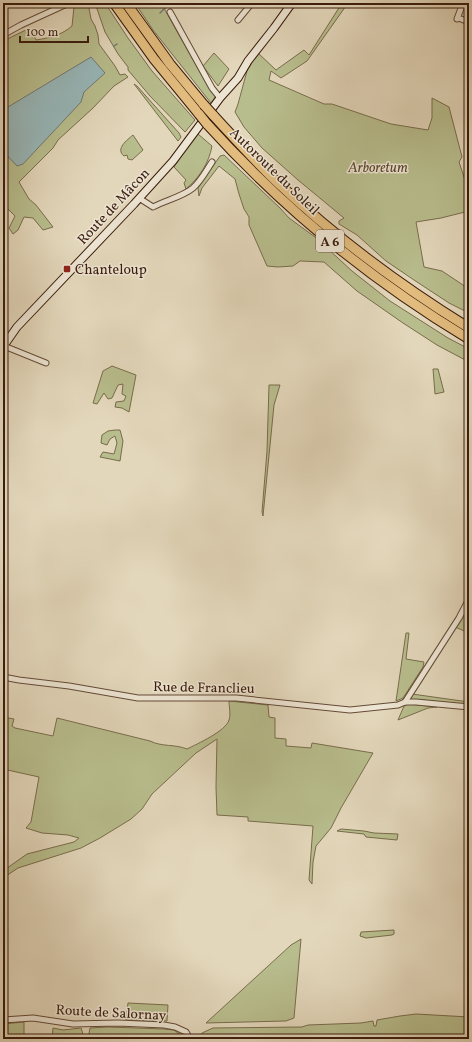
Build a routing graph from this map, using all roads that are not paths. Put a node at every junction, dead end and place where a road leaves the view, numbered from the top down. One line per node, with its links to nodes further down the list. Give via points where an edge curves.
1 (70, 3): 10 (street)
2 (114, 3): 12 (highway, Autoroute du Soleil / A 6, via 154,59)
3 (126, 3): 12 (highway, Autoroute du Soleil / A 6, bridge, via 170,64 204,105)
4 (252, 3): 8 (street)
5 (292, 3): 11 (street, Route de Mâcon, via 238,78)
6 (463, 3): 9 (street, via 459,19)
7 (170, 12): 11 (street)
8 (238, 20)
9 (469, 22)
10 (3, 35)
11 (220, 98): 12 (street, Route de Mâcon)
12 (206, 117): 14 (street, Route de Mâcon, via 173,161); 15 (highway, Autoroute du Soleil / A 6, via 279,184 372,262); 16 (highway, Autoroute du Soleil / A 6, via 232,151 271,190 328,240 394,290)
13 (212, 162): 14 (street, via 192,189 178,197 153,207)
14 (139, 198): 17 (street, Route de Mâcon, via 18,327)
15 (469, 328)
16 (469, 339)
17 (3, 347): 18 (street)
18 (46, 363)
19 (469, 599): 21 (street)
20 (3, 677): 21 (street, Rue de Franclieu, via 138,698 236,698 350,710)
21 (405, 702): 22 (street, Rue de Franclieu)
22 (469, 707)
23 (3, 1020): 24 (street, Route de Salornay, via 34,1018 73,1024 164,1025 186,1032)
24 (190, 1039)

